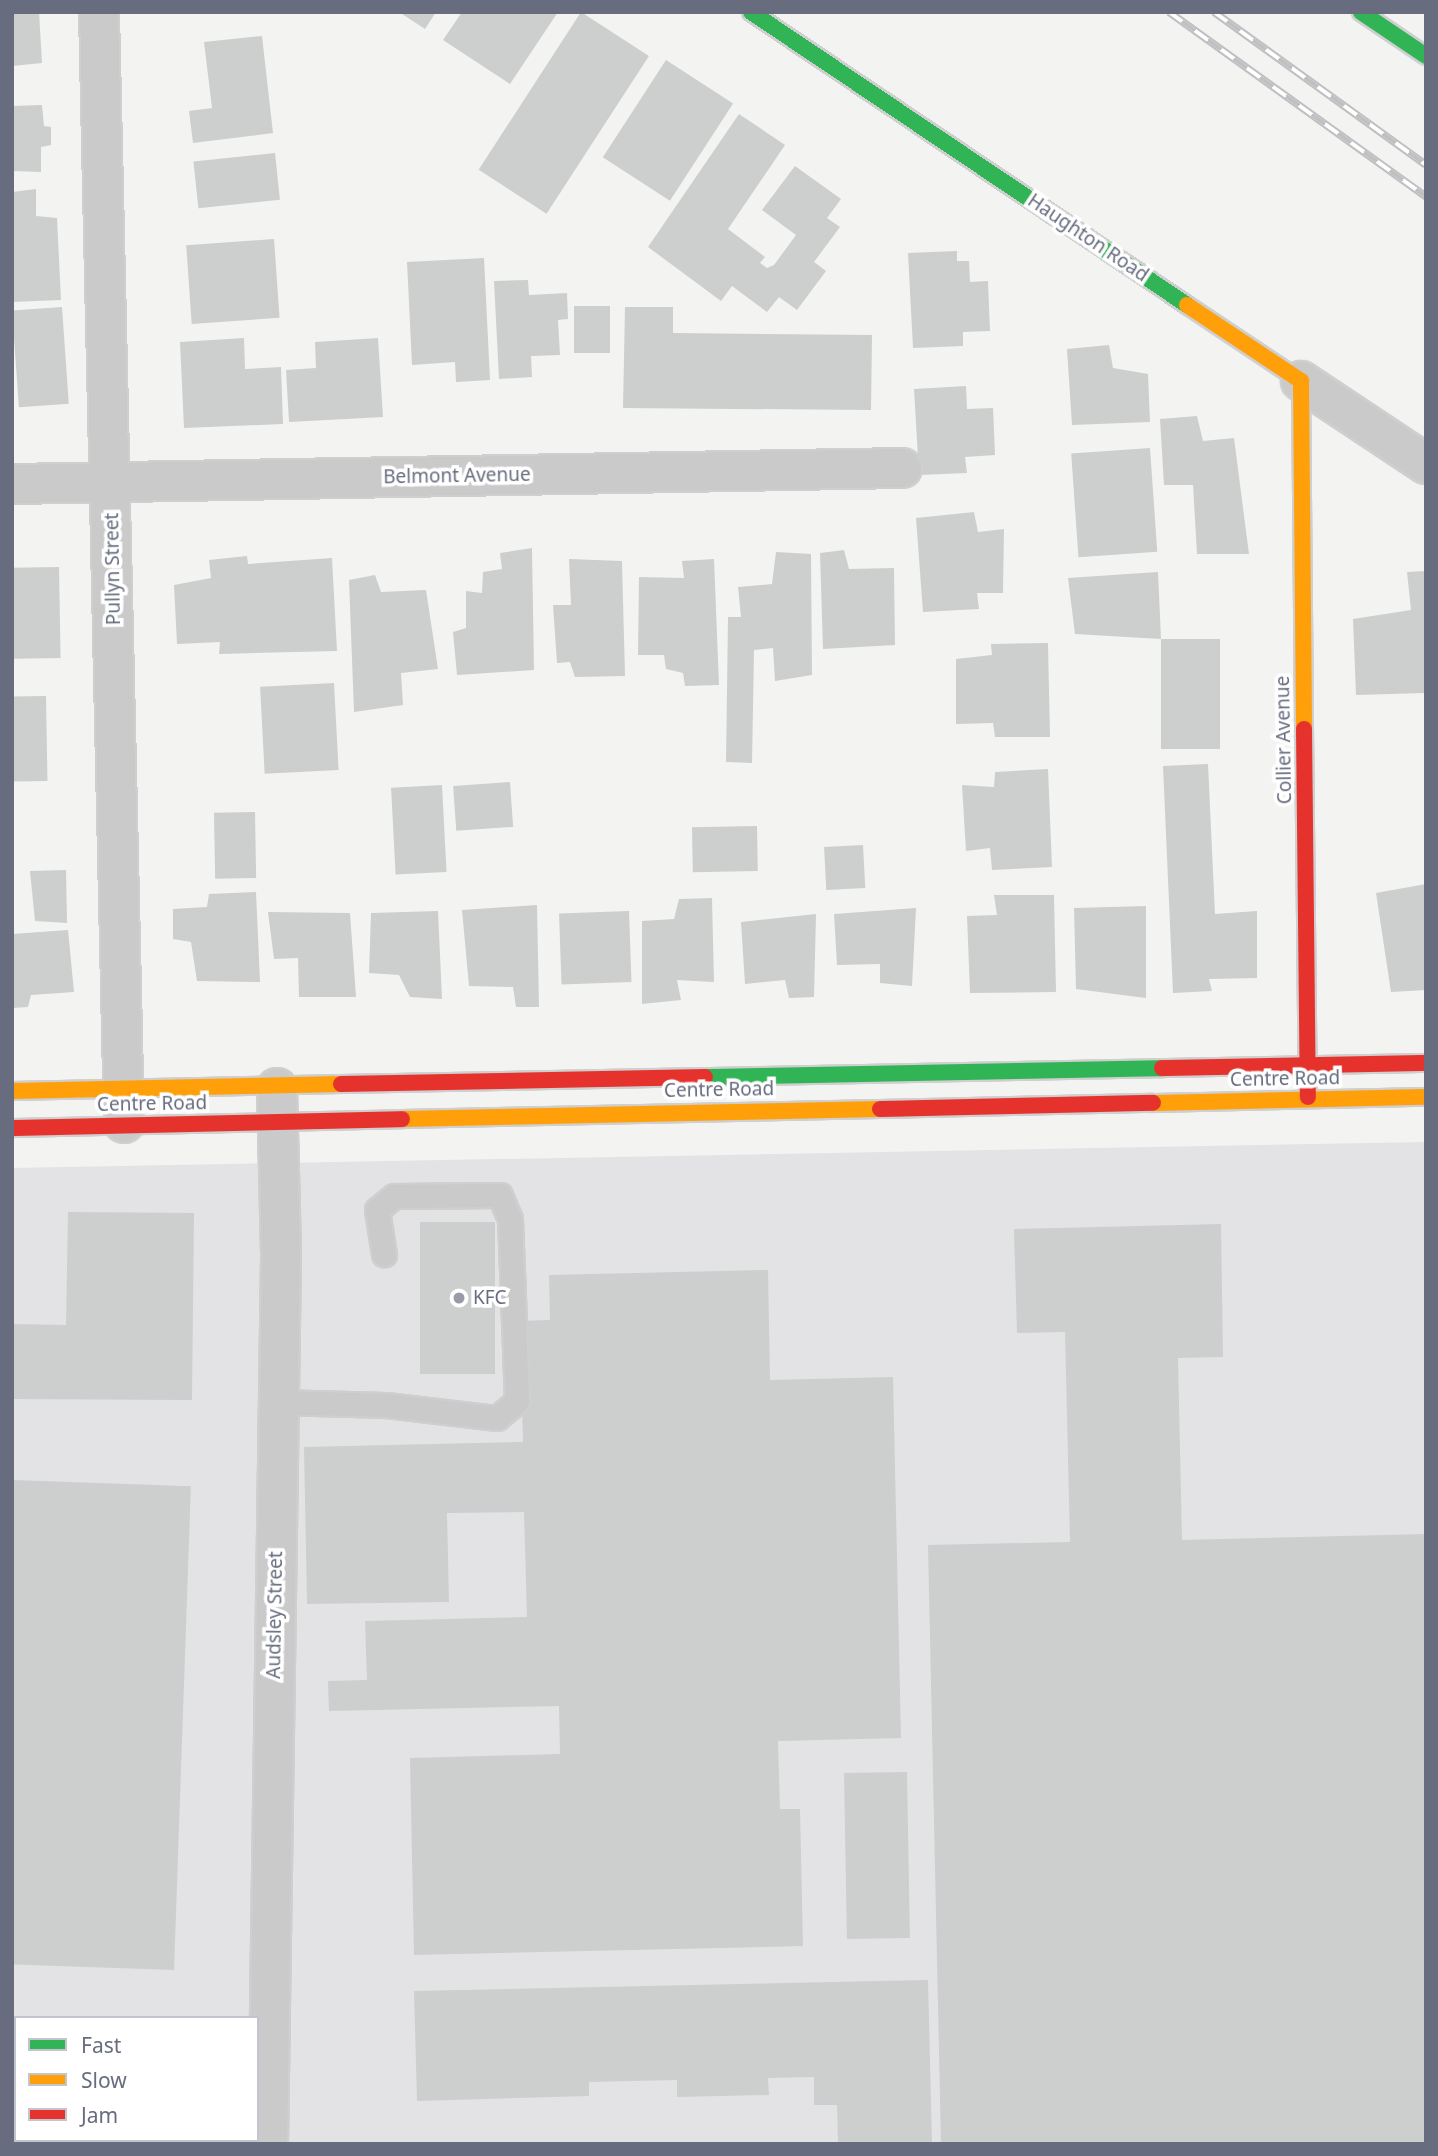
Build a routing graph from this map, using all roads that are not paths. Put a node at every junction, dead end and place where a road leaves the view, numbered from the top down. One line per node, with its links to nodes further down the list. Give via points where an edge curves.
1 (99, 12): 8 (street, Pullyn Street)
2 (751, 12): 5 (main road, Haughton Road)
3 (1360, 12): 4 (main road)
4 (1426, 56)
5 (1301, 381): 6 (street, Haughton Road); 11 (main road, Collier Avenue)
6 (1426, 464)
7 (902, 468): 8 (street, Belmont Avenue)
8 (111, 482): 9 (street, Belmont Avenue); 12 (street, Pullyn Street)
9 (12, 484)
10 (1426, 1063): 11 (main road, Centre Road)
11 (1308, 1065): 15 (main road, Collier Avenue); 16 (main road, Centre Road)
12 (124, 1088): 13 (main road, Centre Road); 16 (main road, Centre Road); 17 (street, Pullyn Street)
13 (12, 1091)
14 (1426, 1097): 15 (main road, Centre Road)
15 (1308, 1099): 16 (main road, Centre Road)
16 (278, 1104): 17 (main road, Centre Road); 20 (street, Audsley Street)
17 (124, 1126): 18 (main road, Centre Road)
18 (12, 1128)
19 (384, 1254): 20 (lane, via 377,1210 394,1196 500,1195 510,1219 517,1401 497,1418 386,1405)
20 (278, 1402): 21 (street, Audsley Street)
21 (268, 2144)

